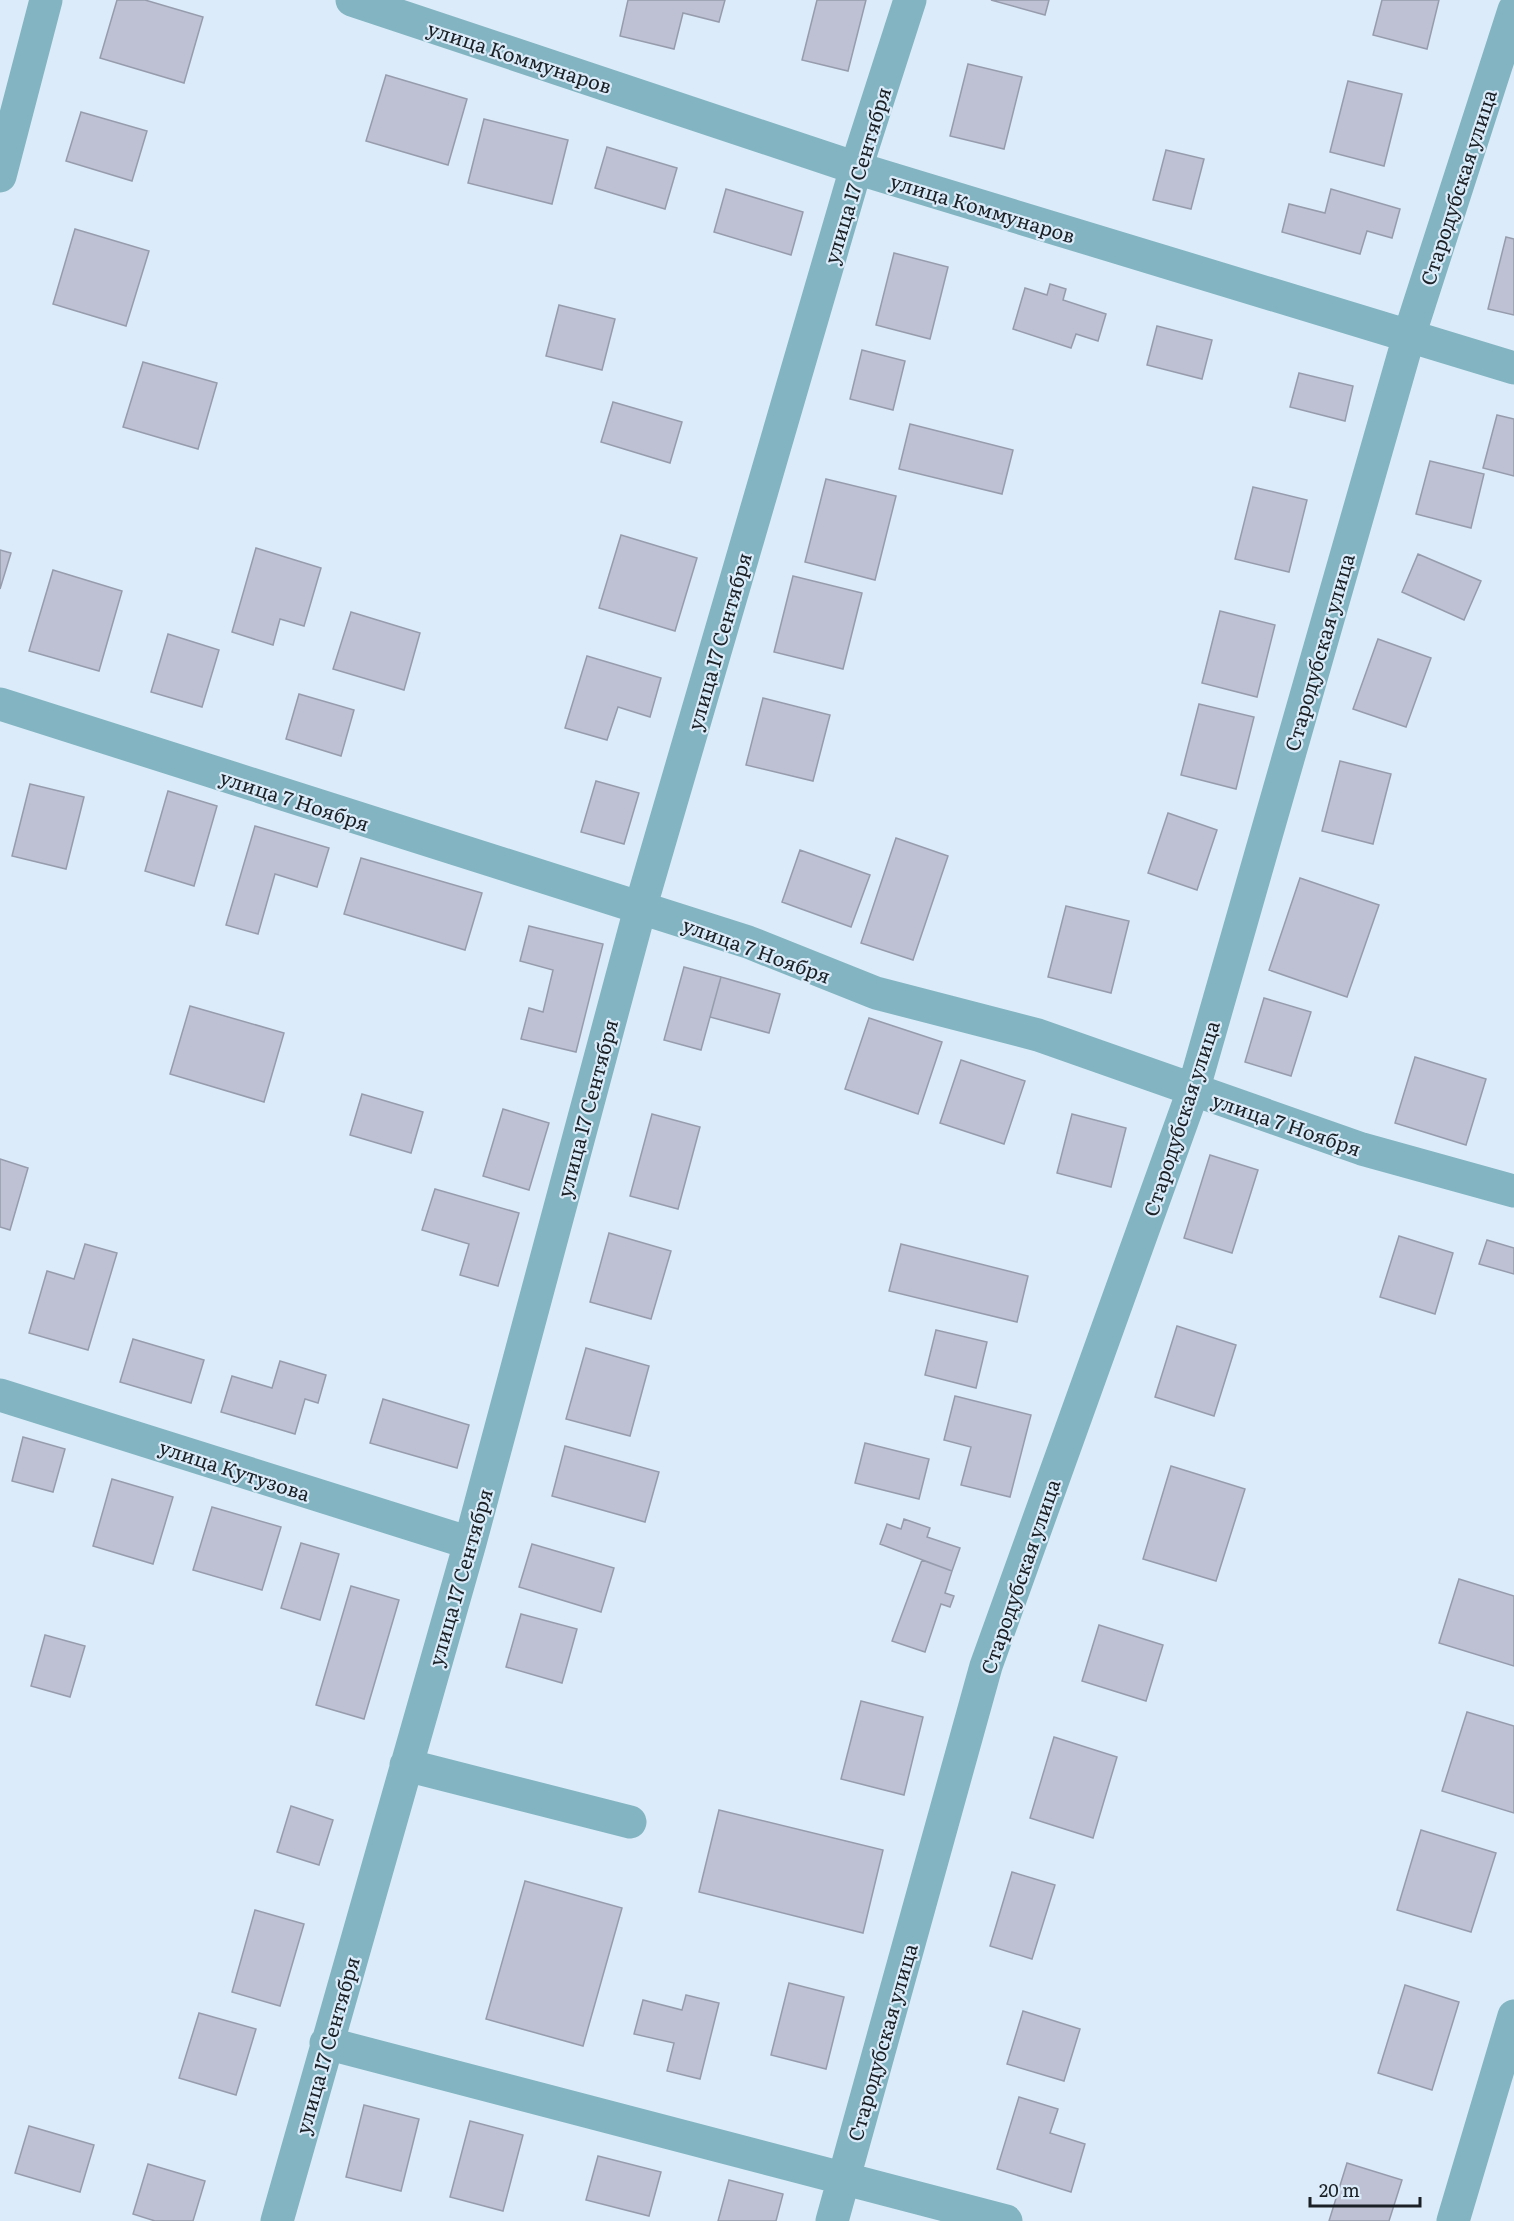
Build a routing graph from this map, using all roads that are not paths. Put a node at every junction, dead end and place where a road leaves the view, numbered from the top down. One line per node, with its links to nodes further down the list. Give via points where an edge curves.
1 (46, 0): 6 (street)
2 (352, 0): 5 (street, улица Коммунаров)
3 (910, 0): 5 (street, улица 17 Сентября)
4 (1514, 10): 7 (street, Стародубская улица)
5 (856, 168): 7 (street, улица Коммунаров); 10 (street, улица 17 Сентября)
6 (0, 176)
7 (1409, 336): 8 (street, улица Коммунаров); 11 (street, Стародубская улица)
8 (1514, 368)
9 (0, 704): 10 (street, улица 7 Ноября)
10 (640, 909): 11 (street, улица 7 Ноября, via 748,942 876,993 1038,1035); 14 (street, улица 17 Сентября)
11 (1193, 1091): 12 (street, улица 7 Ноября, via 1362,1149); 19 (street, Стародубская улица, via 986,1666)
12 (1514, 1191)
13 (0, 1395): 14 (street, улица Кутузова)
14 (470, 1543): 15 (street, улица 17 Сентября)
15 (406, 1765): 16 (street); 18 (street, улица 17 Сентября)
16 (630, 1822)
17 (1514, 2016): 23 (street)
18 (326, 2043): 19 (street); 20 (street, улица 17 Сентября)
19 (843, 2180): 21 (street, Стародубская улица); 22 (street)
20 (277, 2221)
21 (832, 2221)
22 (1006, 2221)
23 (1453, 2221)

